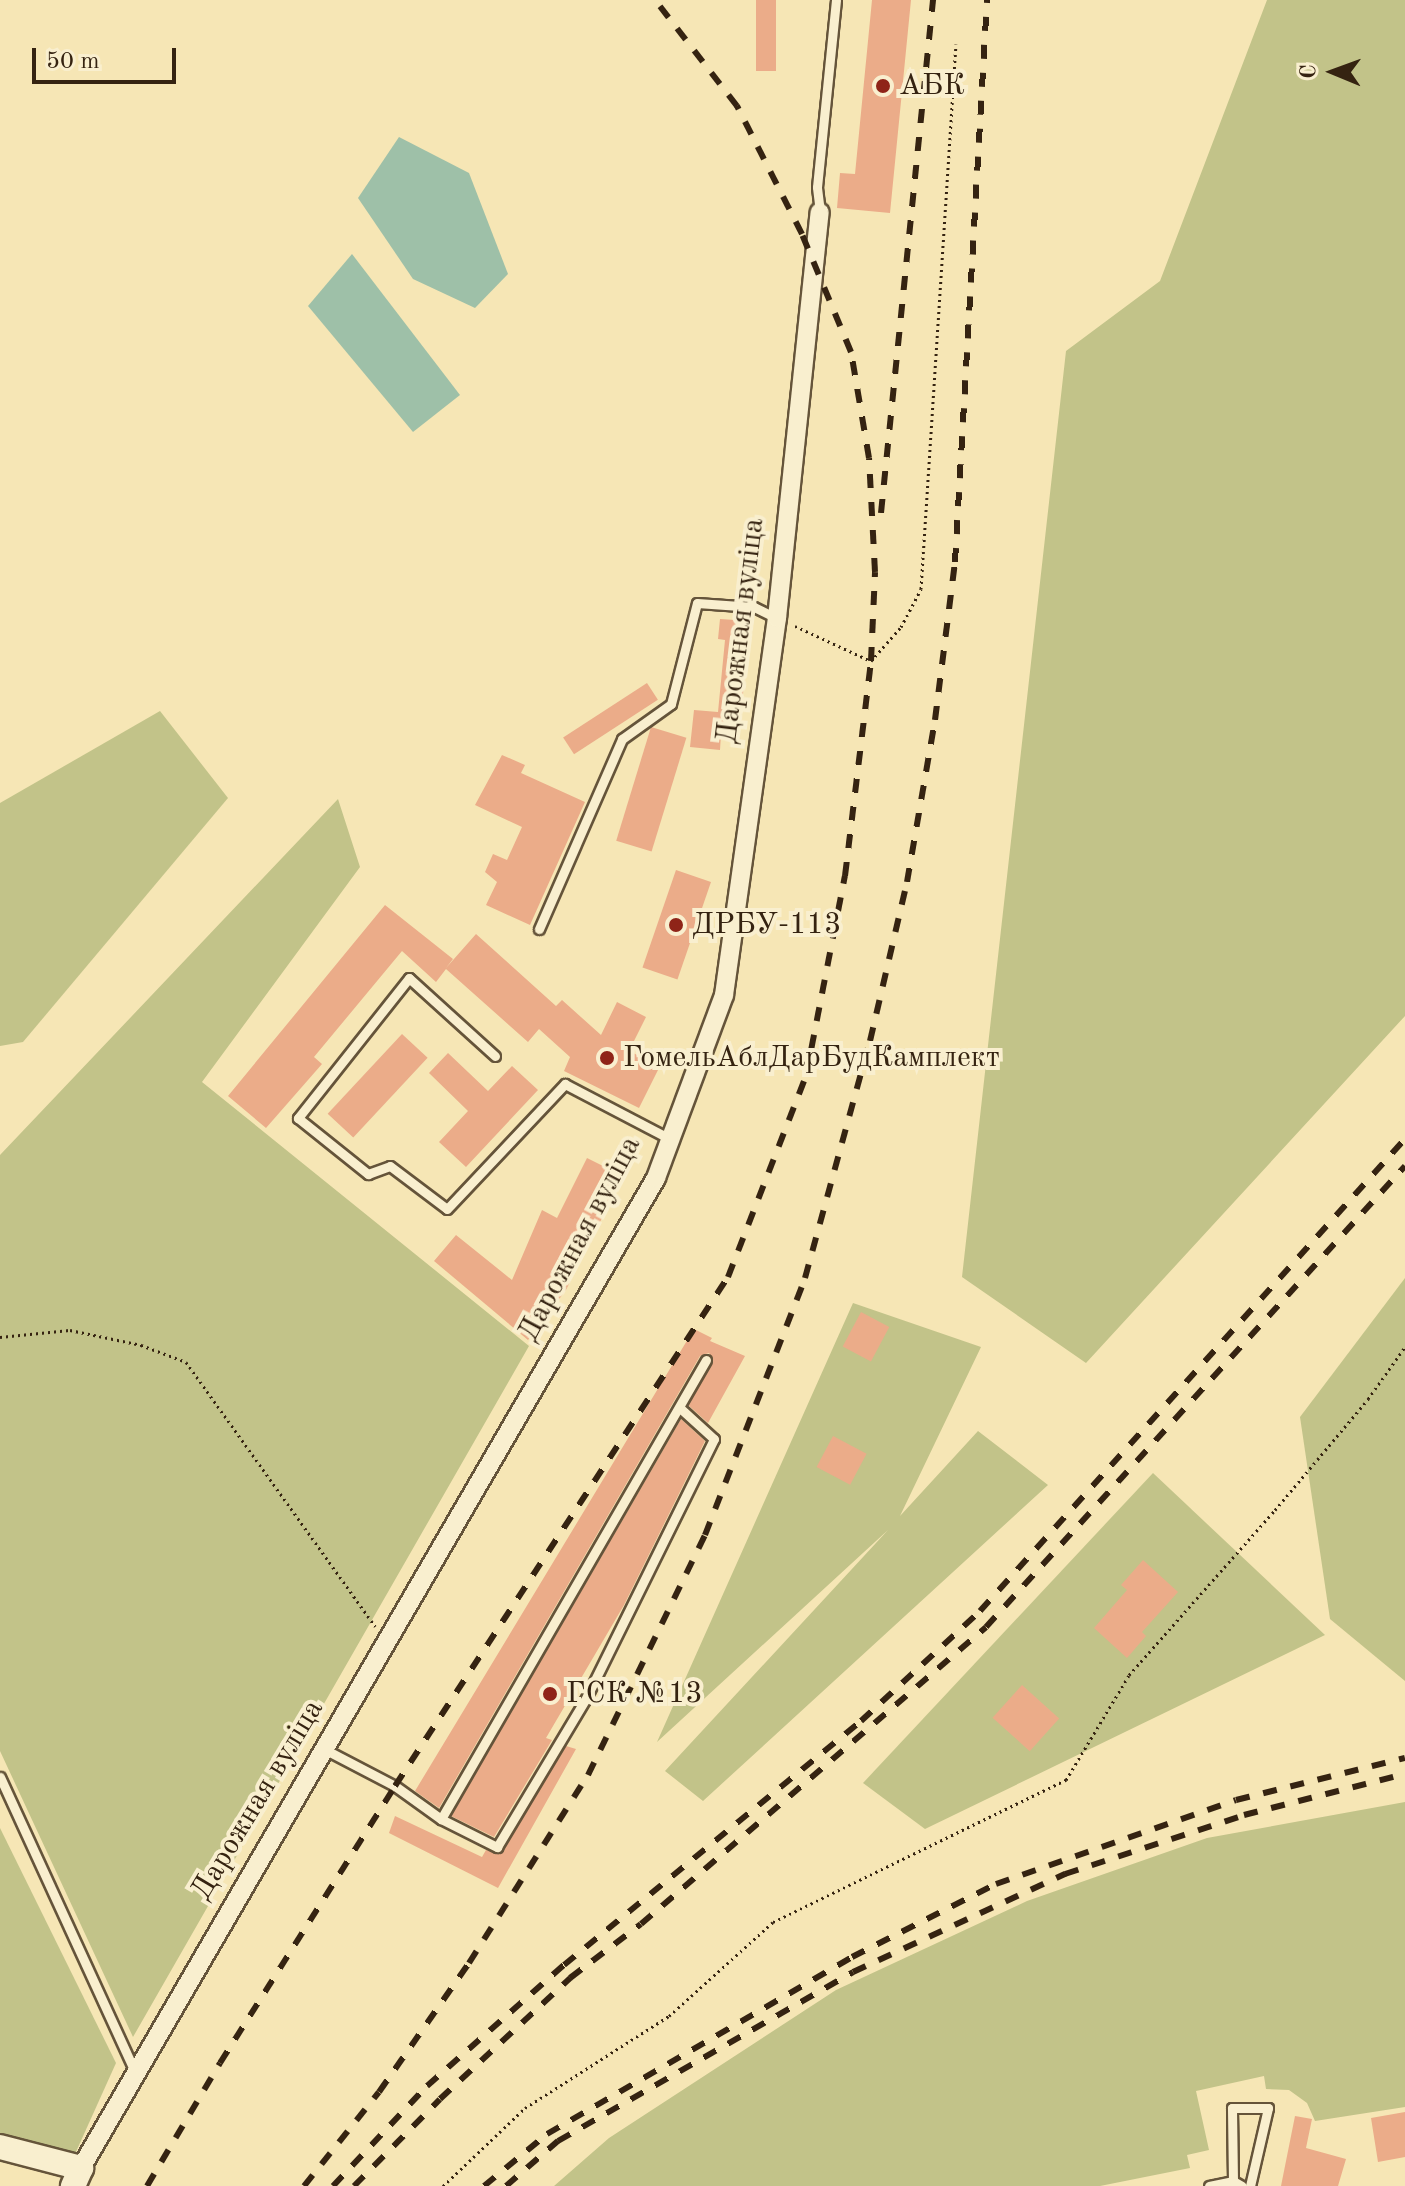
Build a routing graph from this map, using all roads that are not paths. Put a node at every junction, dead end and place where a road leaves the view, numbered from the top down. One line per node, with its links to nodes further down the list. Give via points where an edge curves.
1 (836, 0): 2 (lane, via 817,187)
2 (820, 212): 3 (street, Дарожная вуліца)
3 (777, 618): 4 (lane, via 754,607 697,603 671,704 622,739); 6 (street, Дарожная вуліца, via 724,995)
4 (539, 929)
5 (495, 1056): 6 (lane, via 409,978 298,1118 368,1174 390,1166 447,1209 565,1084)
6 (670, 1139): 9 (street, Дарожная вуліца, via 656,1178)
7 (706, 1360): 8 (lane)
8 (679, 1407): 11 (lane); 11 (lane, via 714,1439 585,1700 497,1847)
9 (324, 1749): 11 (lane, via 395,1786); 12 (street, Дарожная вуліца)
10 (0, 1777): 12 (lane)
11 (441, 1819)
12 (135, 2072): 14 (street, Дарожная вуліца)
13 (0, 2147): 14 (street)
14 (77, 2177)
15 (1237, 2184): 16 (lane); 17 (lane, via 1232,2108 1268,2108)
16 (1209, 2186)
17 (1250, 2186)

